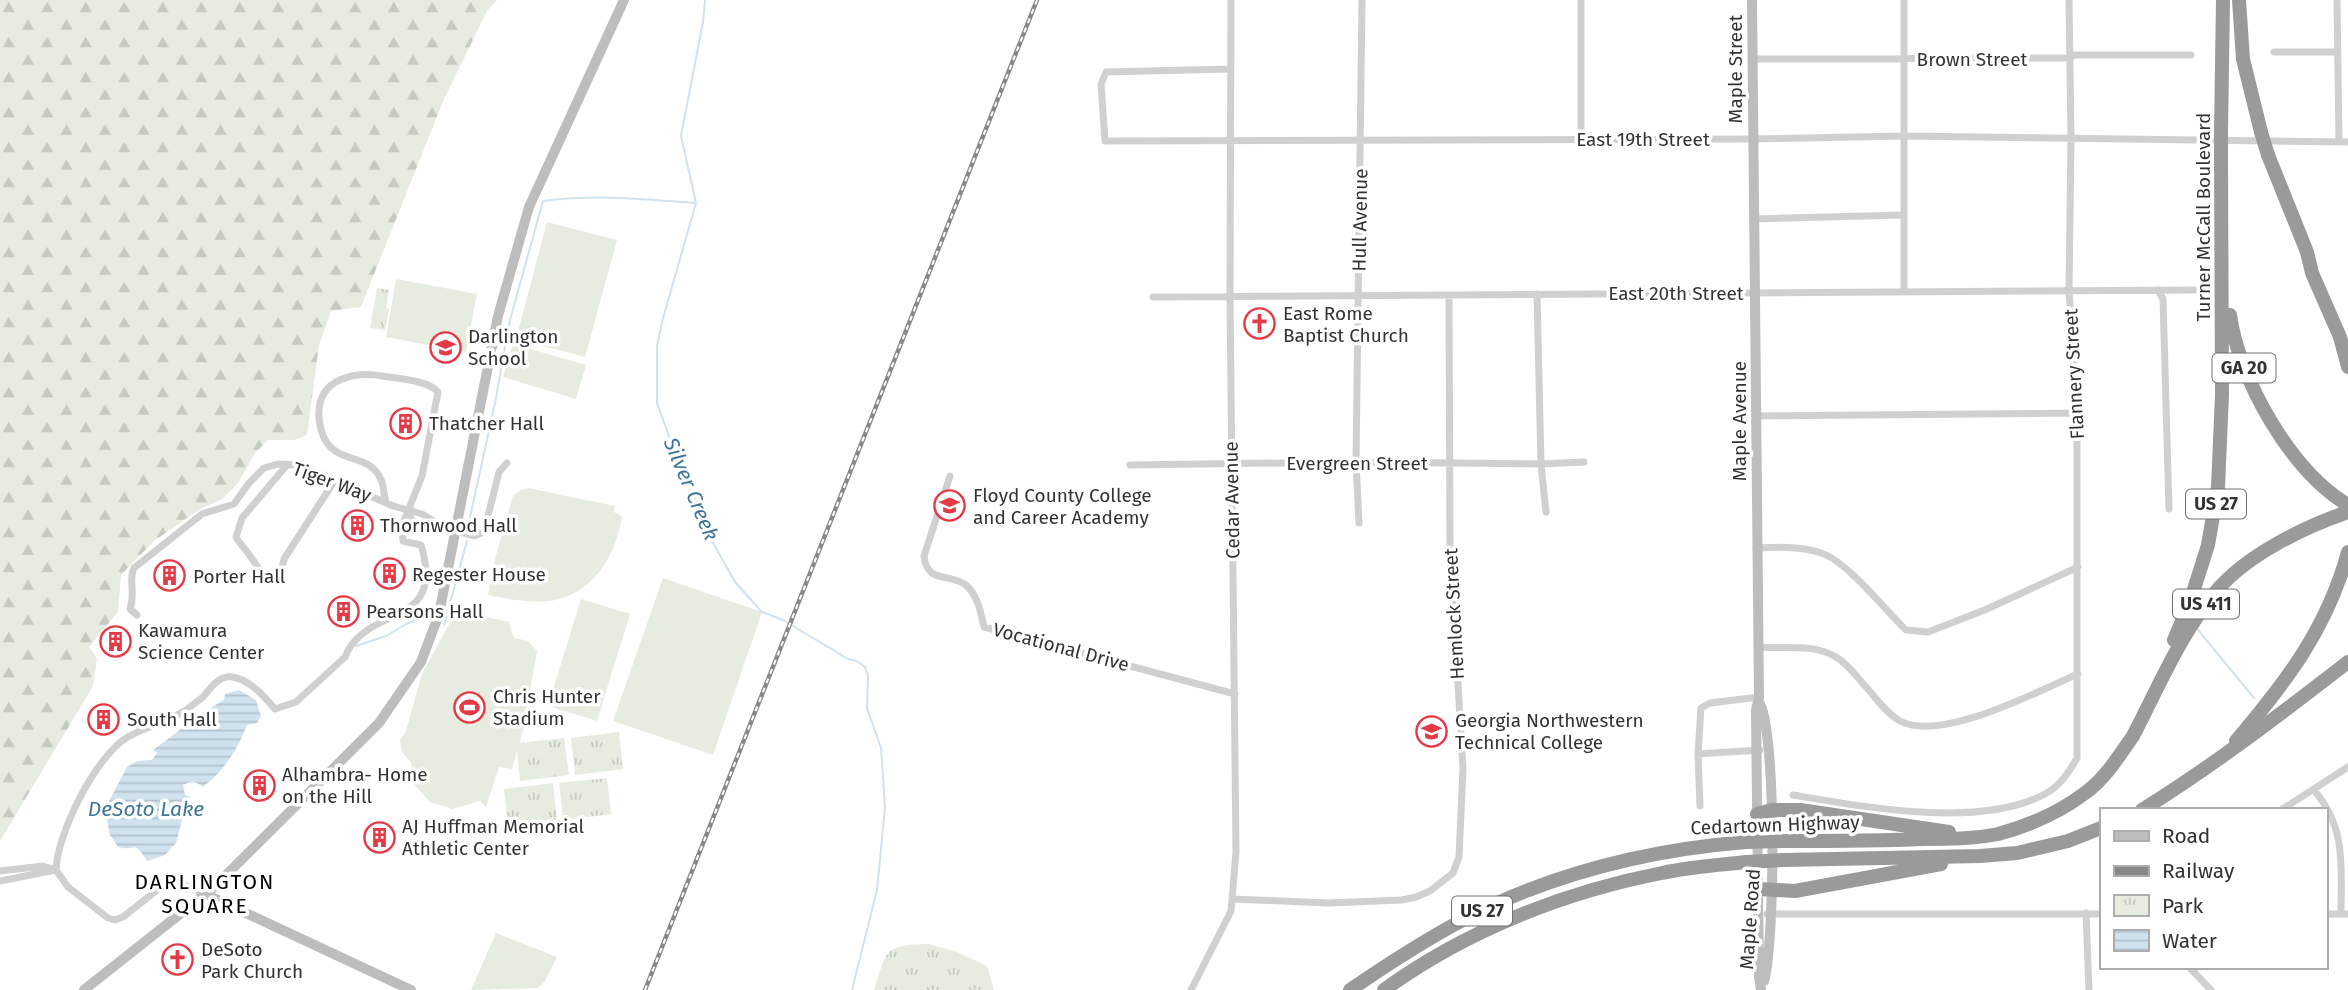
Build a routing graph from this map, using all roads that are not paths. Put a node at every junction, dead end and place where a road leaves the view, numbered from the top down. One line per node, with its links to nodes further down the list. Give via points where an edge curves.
1 (624, 0): 61 (street, via 529,206 498,316)
2 (1231, 0): 17 (street, Cedar Avenue)
3 (1362, 0): 22 (street, Hull Avenue)
4 (1581, 0): 19 (street)
5 (1752, 0): 15 (street, Maple Street)
6 (1904, 0): 16 (street)
7 (2069, 0): 14 (street, Flannery Street)
8 (2223, 0): 28 (highway, Turner McCall Boulevard / US 27, bridge)
9 (2239, 0): 29 (highway, bridge, via 2243,59 2261,132)
10 (2337, 0): 12 (street)
11 (2274, 52): 12 (street)
12 (2337, 52): 24 (street)
13 (2192, 55): 14 (street, Brown Street)
14 (2069, 58): 16 (street, Brown Street); 20 (street, Flannery Street)
15 (1752, 59): 16 (street, Brown Street); 21 (street, Maple Street)
16 (1904, 60): 18 (street)
17 (1230, 69): 23 (street, Cedar Avenue); 23 (street, East 19th Street, via 1106,72 1101,84 1105,141)
18 (1904, 136): 20 (street, East 19th Street); 21 (street, East 19th Street); 26 (street)
19 (1581, 138): 21 (street, East 19th Street); 22 (street, East 19th Street)
20 (2071, 138): 24 (street, East 19th Street); 32 (street, Flannery Street)
21 (1752, 139): 27 (street, Maple Avenue)
22 (1361, 140): 23 (street, East 19th Street); 37 (street, Hull Avenue)
23 (1232, 142): 38 (street, Cedar Avenue)
24 (2339, 142): 25 (street, East 19th Street)
25 (2348, 142)
26 (1904, 215): 27 (street); 33 (street)
27 (1754, 219): 34 (street, Maple Avenue)
28 (2222, 237): 55 (highway, GA 20, via 2232,330 2251,387 2269,419 2317,479); 73 (highway, Turner McCall Boulevard / US 27, via 2220,456 2214,518 2190,602)
29 (2307, 252): 40 (highway); 41 (highway)
30 (2158, 290): 31 (street, East 20th Street); 32 (street, East 20th Street); 56 (street, via 2163,299)
31 (2198, 290)
32 (2069, 291): 33 (street, East 20th Street); 42 (street, Flannery Street)
33 (1905, 292): 34 (street, East 20th Street)
34 (1756, 293): 35 (street, East 20th Street); 43 (street, Maple Avenue)
35 (1537, 294): 36 (street, East 20th Street); 49 (street)
36 (1449, 295): 37 (street, East 20th Street); 48 (street, Hemlock Street)
37 (1358, 296): 38 (street, East 20th Street); 44 (street, Hull Avenue)
38 (1230, 297): 39 (street, East 20th Street); 47 (street, Cedar Avenue)
39 (1153, 298)
40 (2348, 340)
41 (2348, 367)
42 (2077, 413): 43 (street); 64 (street, Flannery Street)
43 (1757, 416): 62 (street, Maple Avenue)
44 (1356, 462): 47 (street, Evergreen Street); 48 (street, Evergreen Street); 60 (street, Hull Avenue)
45 (1584, 462): 49 (street, Evergreen Street)
46 (507, 463): 61 (street, via 499,472 484,531 474,536)
47 (1231, 463): 51 (street, Evergreen Street); 69 (street, Cedar Avenue)
48 (1450, 463): 49 (street, Evergreen Street); 95 (street, Hemlock Street, via 1451,572 1463,768 1459,856 1452,873 1430,891 1402,900)
49 (1541, 464): 58 (street)
50 (287, 465): 53 (street, Tiger Way); 53 (street, via 242,518 236,537 252,563 273,576); 65 (street, Tiger Way, via 264,468 234,504 202,514 134,568 130,609)
51 (1130, 465)
52 (950, 477): 69 (street, Vocational Drive, via 925,563 938,576 966,585 984,627)
53 (335, 480): 54 (street, Tiger Way)
54 (386, 503): 57 (street, Tiger Way); 57 (street, via 373,467 328,445 320,425 318,408 327,390 359,373 427,385 438,392 422,476)
55 (2348, 505)
56 (2169, 509)
57 (409, 511): 61 (street, Tiger Way, via 412,521 420,525); 90 (street, via 402,526 403,541 421,545 424,555 425,591 418,602 362,634 345,657 296,702 275,709 245,683 233,677 220,679 184,711 127,738 110,751 93,775 60,841)
58 (1546, 512)
59 (2348, 512): 73 (highway, US 411, via 2298,531 2222,585 2188,631)
60 (1359, 523)
61 (456, 531): 94 (street, via 439,614 421,662 399,696 356,748)
62 (1756, 548): 64 (street, via 1822,553 1852,573 1906,630 1914,632 1928,632 1987,609); 66 (street, Maple Avenue)
63 (2348, 552): 72 (highway, via 2307,648 2262,712)
64 (2078, 567): 68 (street, Flannery Street)
65 (136, 615)
66 (1757, 647): 68 (street, via 1806,648 1836,657 1902,723 1929,726 1959,723); 70 (street, Maple Avenue)
67 (2348, 662): 72 (highway)
68 (2078, 674): 77 (street, Flannery Street, via 2077,758 2062,781 2024,803 1951,813)
69 (1235, 694): 95 (street, Cedar Avenue)
70 (1759, 700): 71 (street, Maple Avenue, via 1756,710); 74 (street, via 1710,703 1702,708)
71 (1762, 749): 74 (street); 83 (street, Maple Avenue); 84 (street, Maple Avenue)
72 (2228, 750): 79 (highway)
73 (2122, 752): 86 (highway, Cedartown Highway / US 27, via 2086,793 2038,820)
74 (1698, 754): 78 (street)
75 (2348, 767): 76 (street)
76 (2314, 790): 80 (street); 81 (street)
77 (1794, 795)
78 (1700, 806)
79 (2145, 808)
80 (2284, 808)
81 (2326, 808)
82 (2327, 809): 99 (street, via 2338,832)
83 (1772, 810): 84 (highway); 86 (highway); 87 (street, Maple Avenue)
84 (1757, 814): 89 (street, Maple Avenue)
85 (2100, 828): 88 (highway, Cedartown Highway / US 27, via 2030,850)
86 (1996, 834): 105 (highway, Cedartown Highway / US 27, bridge, via 1746,842 1627,859 1490,906)
87 (1778, 856): 88 (highway, Cedartown Highway / US 27); 89 (highway, Cedartown Highway / US 27, bridge); 93 (street, Maple Road)
88 (1980, 856): 93 (highway, via 1795,891)
89 (1753, 858): 93 (street, Maple Road); 106 (highway, Cedartown Highway / US 27, via 1620,882 1548,904 1493,927)
90 (56, 870): 91 (street, via 43,866); 92 (street); 94 (street, via 68,887 108,918 132,911 166,883)
91 (0, 871)
92 (0, 881)
93 (1765, 890): 97 (street, Maple Road)
94 (205, 894): 102 (street); 103 (street)
95 (1233, 899): 104 (street, Cedar Avenue, via 1227,921)
96 (2086, 913): 97 (street); 98 (street); 107 (street)
97 (1765, 914): 101 (street, Maple Road)
98 (2100, 914)
99 (2344, 914)
100 (2191, 969): 108 (street)
101 (1761, 988)
102 (84, 990)
103 (411, 990)
104 (1191, 990)
105 (1350, 990)
106 (1384, 990)
107 (2090, 990)
108 (2211, 990)

